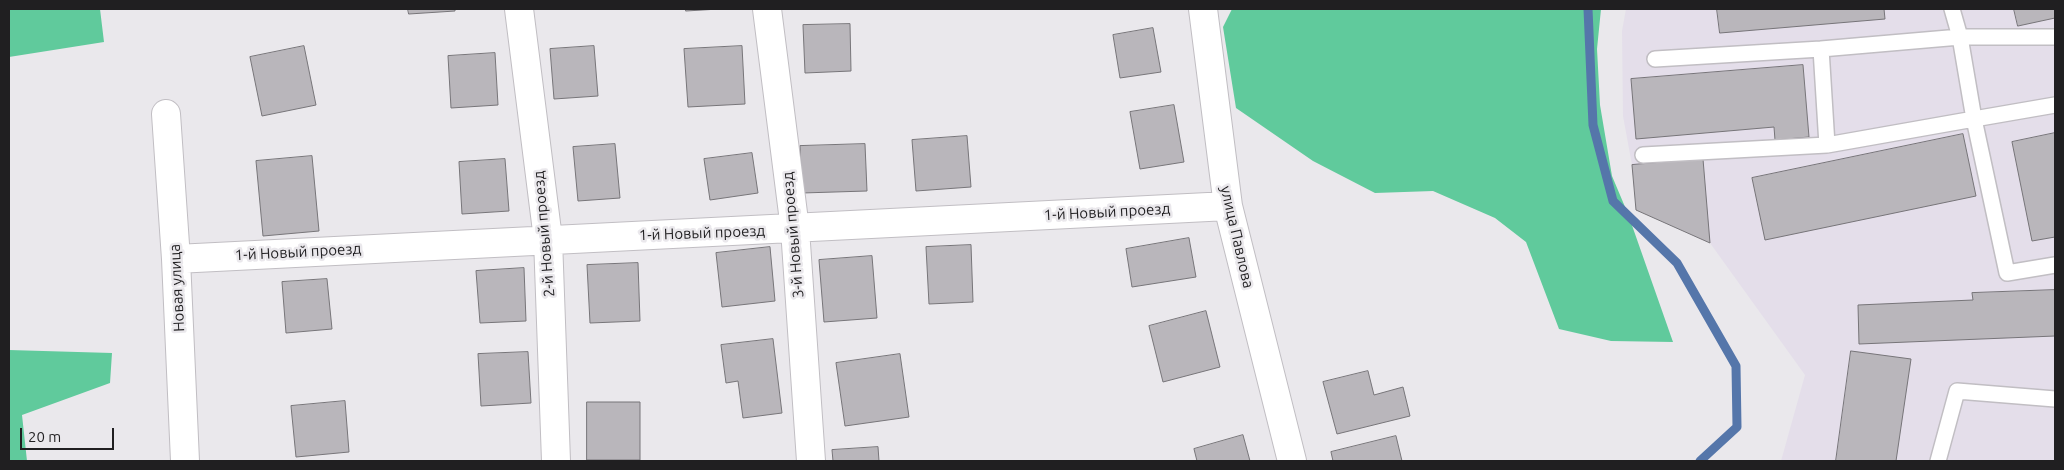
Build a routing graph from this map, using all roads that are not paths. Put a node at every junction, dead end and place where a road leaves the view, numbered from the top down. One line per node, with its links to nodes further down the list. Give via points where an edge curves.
1 (518, 9): 16 (street, 2-й Новый проезд)
2 (766, 9): 15 (street, 3-й Новый проезд)
3 (1203, 9): 14 (street, улица Павлова)
4 (1952, 9): 6 (lane)
5 (2055, 37): 6 (lane)
6 (1960, 38): 7 (lane); 11 (lane)
7 (1821, 49): 8 (lane); 12 (lane)
8 (1654, 59)
9 (2055, 105): 11 (lane)
10 (166, 114): 17 (street, Новая улица)
11 (1974, 120): 12 (lane); 18 (lane, via 2007,273)
12 (1827, 145): 13 (lane)
13 (1643, 156)
14 (1228, 206): 15 (street, 1-й Новый проезд); 23 (street, улица Павлова)
15 (795, 229): 16 (street, 1-й Новый проезд); 22 (street, 3-й Новый проезд)
16 (548, 239): 17 (street, 1-й Новый проезд); 21 (street, 2-й Новый проезд)
17 (176, 259): 20 (street, Новая улица)
18 (2055, 265)
19 (2055, 399): 24 (lane, via 1957,391)
20 (185, 461)
21 (556, 461)
22 (811, 461)
23 (1292, 461)
24 (1938, 461)

